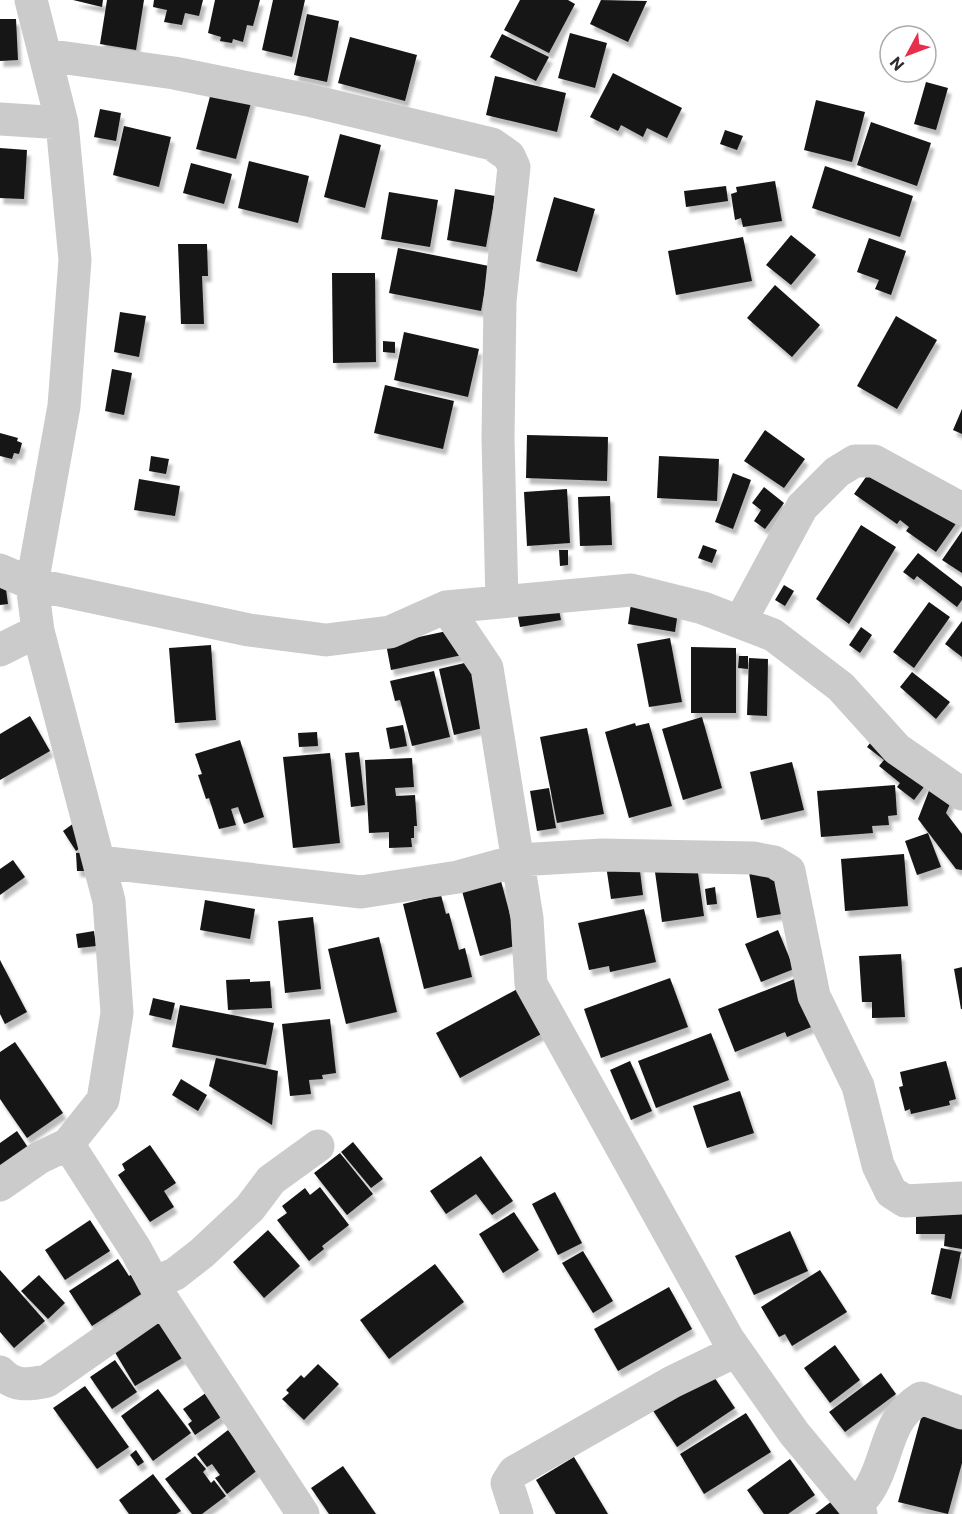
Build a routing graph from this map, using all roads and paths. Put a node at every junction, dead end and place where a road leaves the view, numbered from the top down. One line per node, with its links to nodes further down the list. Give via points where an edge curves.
1 (31, 0): 2 (street)
2 (45, 55): 4 (street); 8 (street, via 174,73 308,100 492,144 509,156 514,167 500,301)
3 (0, 119): 4 (street)
4 (62, 123): 7 (street, via 75,260 64,406)
5 (962, 509): 10 (street, via 874,461 855,461 837,472 802,507)
6 (0, 570): 7 (street)
7 (32, 584): 9 (street, via 249,630 327,640 390,632); 11 (street)
8 (502, 602): 9 (street); 10 (street, via 632,590)
9 (446, 607): 14 (street, via 487,668)
10 (740, 622): 13 (street, via 773,635 841,687 897,749)
11 (38, 631): 12 (street); 15 (street)
12 (0, 650)
13 (962, 794)
14 (519, 860): 15 (street, via 458,877 361,892); 19 (street, via 602,855 753,858 774,862 789,871 814,996 858,1086 878,1165 891,1192 905,1201); 21 (street, via 531,984)
15 (99, 862): 16 (street, via 109,901 117,1013 103,1100)
16 (68, 1144): 18 (street); 20 (street)
17 (318, 1146): 20 (street, via 271,1180 250,1208)
18 (0, 1185)
19 (962, 1198)
20 (158, 1292): 22 (street, via 47,1381 26,1385 9,1382); 25 (street)
21 (736, 1351): 24 (street, via 794,1433); 26 (street, via 672,1382 514,1472 507,1483)
22 (0, 1372)
23 (962, 1413): 24 (street, via 921,1398 906,1407)
24 (858, 1511)
25 (303, 1514)
26 (517, 1514)

